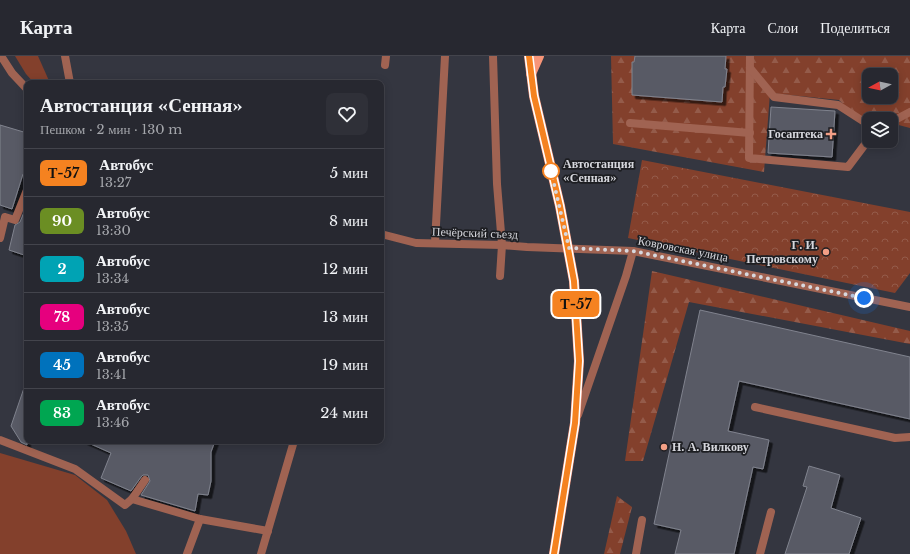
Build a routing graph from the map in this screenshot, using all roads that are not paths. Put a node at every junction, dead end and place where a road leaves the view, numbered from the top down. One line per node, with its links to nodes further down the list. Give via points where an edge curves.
1 (0, 56): 13 (street)
2 (65, 56): 12 (street)
3 (386, 56): 9 (street)
4 (445, 56): 23 (street)
5 (493, 56): 24 (street, via 496,184)
6 (529, 56): 11 (main road)
7 (539, 56): 11 (main road)
8 (750, 56): 10 (street)
9 (385, 65)
10 (750, 68): 16 (street, via 774,97 838,105); 18 (street)
11 (531, 74): 25 (main road)
12 (69, 80)
13 (24, 86)
14 (910, 112): 15 (street)
15 (898, 118)
16 (862, 120)
17 (630, 123): 18 (street)
18 (750, 133): 19 (street, via 750,158 848,167)
19 (862, 148)
20 (24, 198): 22 (street, via 15,220 5,217)
21 (384, 235): 23 (street, Печёрский съезд, via 416,243)
22 (0, 238)
23 (435, 243): 24 (street, Печёрский съезд)
24 (502, 245): 25 (street, Печёрский съезд); 27 (street)
25 (569, 248): 26 (street, Ковровская улица); 30 (main road, via 574,281 579,361)
26 (633, 251): 28 (street, Ковровская улица); 30 (street)
27 (500, 274)
28 (910, 307)
29 (755, 407): 31 (street, via 895,438)
30 (575, 423): 42 (main road)
31 (910, 437)
32 (0, 440): 35 (street, via 75,469 125,505)
33 (293, 444): 39 (street)
34 (145, 480): 35 (street)
35 (132, 499): 37 (street)
36 (771, 512): 44 (street)
37 (200, 519): 39 (street); 40 (street)
38 (642, 520): 43 (street)
39 (268, 531): 41 (street)
40 (187, 554)
41 (261, 554)
42 (554, 554)
43 (636, 554)
44 (760, 554)

